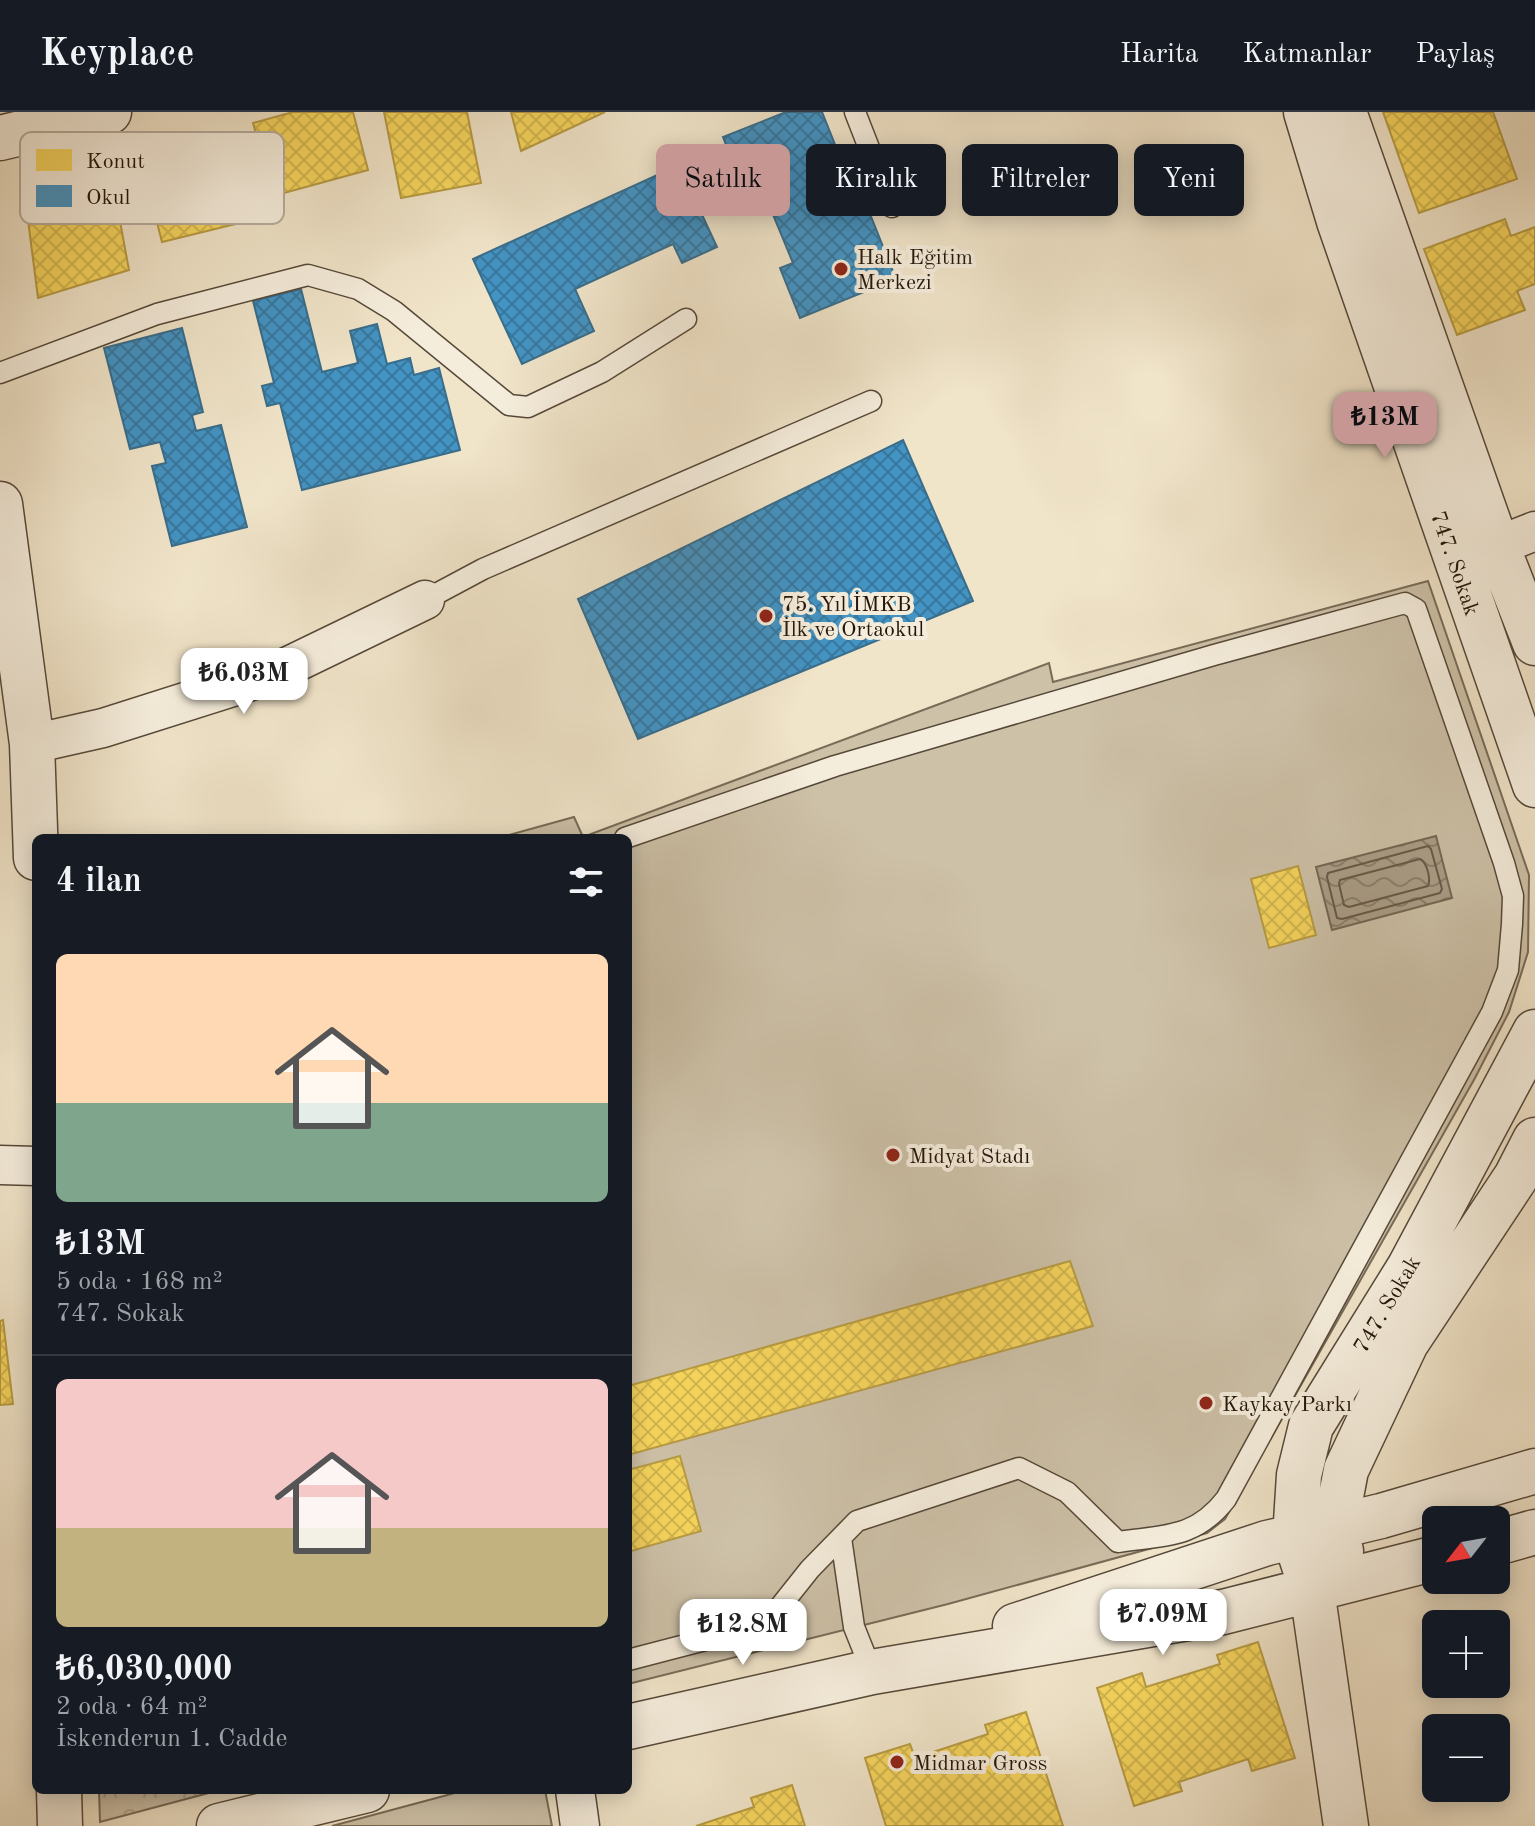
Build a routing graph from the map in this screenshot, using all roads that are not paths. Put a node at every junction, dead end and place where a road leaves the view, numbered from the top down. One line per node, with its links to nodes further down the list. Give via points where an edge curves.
1 (109, 112): 5 (street)
2 (855, 112): 8 (lane)
3 (1306, 112): 17 (street, 747. Sokak)
4 (1344, 112): 13 (street)
5 (25, 132)
6 (20, 133): 7 (street)
7 (0, 138)
8 (867, 144)
9 (686, 319): 10 (lane, via 602,372 528,407 509,405 370,296 308,275 157,314)
10 (0, 373)
11 (871, 401): 14 (lane, via 483,569)
12 (0, 504): 16 (street)
13 (1516, 538): 15 (street)
14 (425, 600): 16 (street, via 270,675 103,728)
15 (1535, 643)
16 (32, 744): 18 (street)
17 (1535, 785)
18 (35, 834)
19 (632, 836): 27 (lane, via 835,766 1405,603 1416,609 1504,863 1513,896 1512,924 1508,970 1492,1012 1213,1515 1187,1532 1118,1542 1067,1492 1019,1468 857,1521)
20 (1535, 1032): 26 (street, 747. Sokak, via 1409,1268 1311,1426 1299,1475)
21 (1535, 1140): 26 (street, via 1406,1343)
22 (0, 1165): 23 (street)
23 (32, 1166)
24 (1535, 1471): 26 (street)
25 (1535, 1532): 28 (street)
26 (1315, 1533): 30 (street, 747. Sokak); 32 (street, via 1251,1548)
27 (841, 1538): 31 (lane, via 779,1608 747,1629); 32 (lane, via 854,1627)
28 (1510, 1539)
29 (1422, 1562): 30 (street)
30 (1330, 1585): 32 (street, via 1223,1612); 40 (street, 747. Sokak)
31 (632, 1659)
32 (872, 1672): 33 (street)
33 (632, 1726)
34 (59, 1794): 37 (street)
35 (351, 1794): 38 (street)
36 (576, 1794): 39 (street)
37 (60, 1826)
38 (219, 1826)
39 (580, 1826)
40 (1346, 1826)

